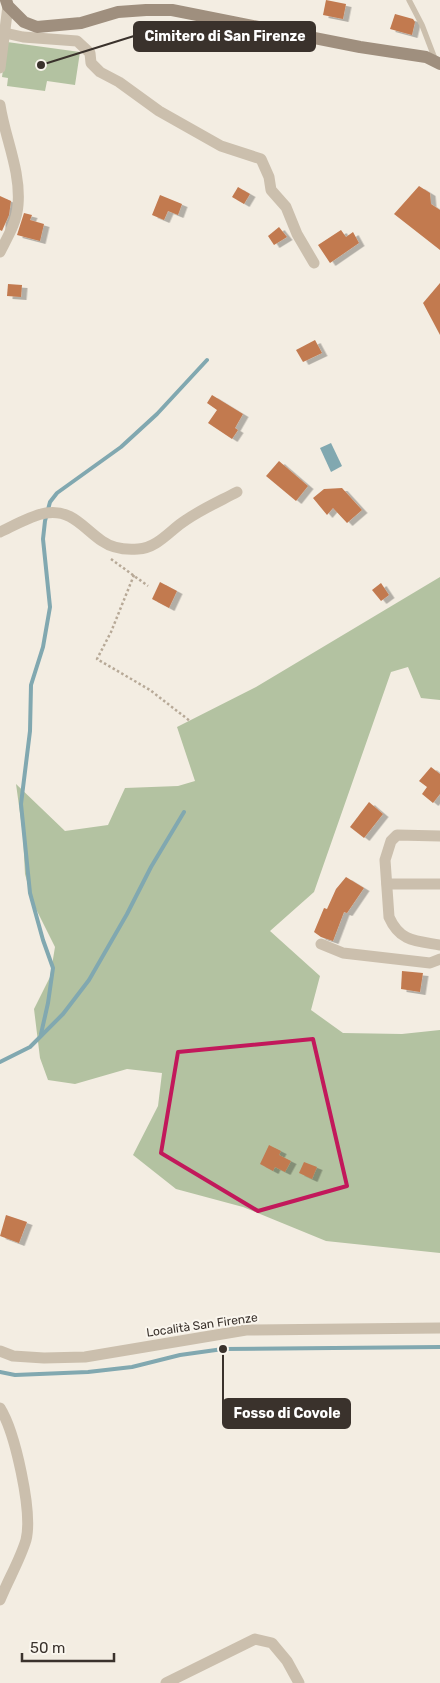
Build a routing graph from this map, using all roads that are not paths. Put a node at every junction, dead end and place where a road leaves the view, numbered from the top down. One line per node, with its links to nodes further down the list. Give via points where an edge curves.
1 (409, 0): 4 (lane)
2 (7, 3): 3 (street); 4 (main road, via 24,22 37,27 81,23 118,12 172,10 426,57)
3 (5, 33): 5 (street); 8 (street, via 23,38 77,41 90,53 91,63 100,72 159,111 221,146 260,159 271,190 286,207)
4 (438, 62)
5 (0, 68)
6 (0, 105): 7 (street, via 16,168 18,205 14,223)
7 (0, 252)
8 (314, 263)
9 (237, 492): 10 (street, via 186,520 160,541 141,549 121,549 102,541 68,515 46,513)
10 (0, 532)
11 (440, 836): 12 (street, via 397,835 391,841 385,860)
12 (387, 884): 13 (street); 15 (street, via 389,917 393,925 406,939)
13 (440, 884)
14 (320, 944): 16 (street, via 343,953 430,962)
15 (440, 945)
16 (440, 959)
17 (440, 1328): 18 (street, Località San Firenze, via 246,1330 85,1357 13,1356)
18 (0, 1351)
19 (0, 1408): 20 (street, via 14,1444 27,1518 26,1538)
20 (0, 1600)
21 (166, 1683): 22 (street, via 255,1639 272,1643)
22 (299, 1683)

